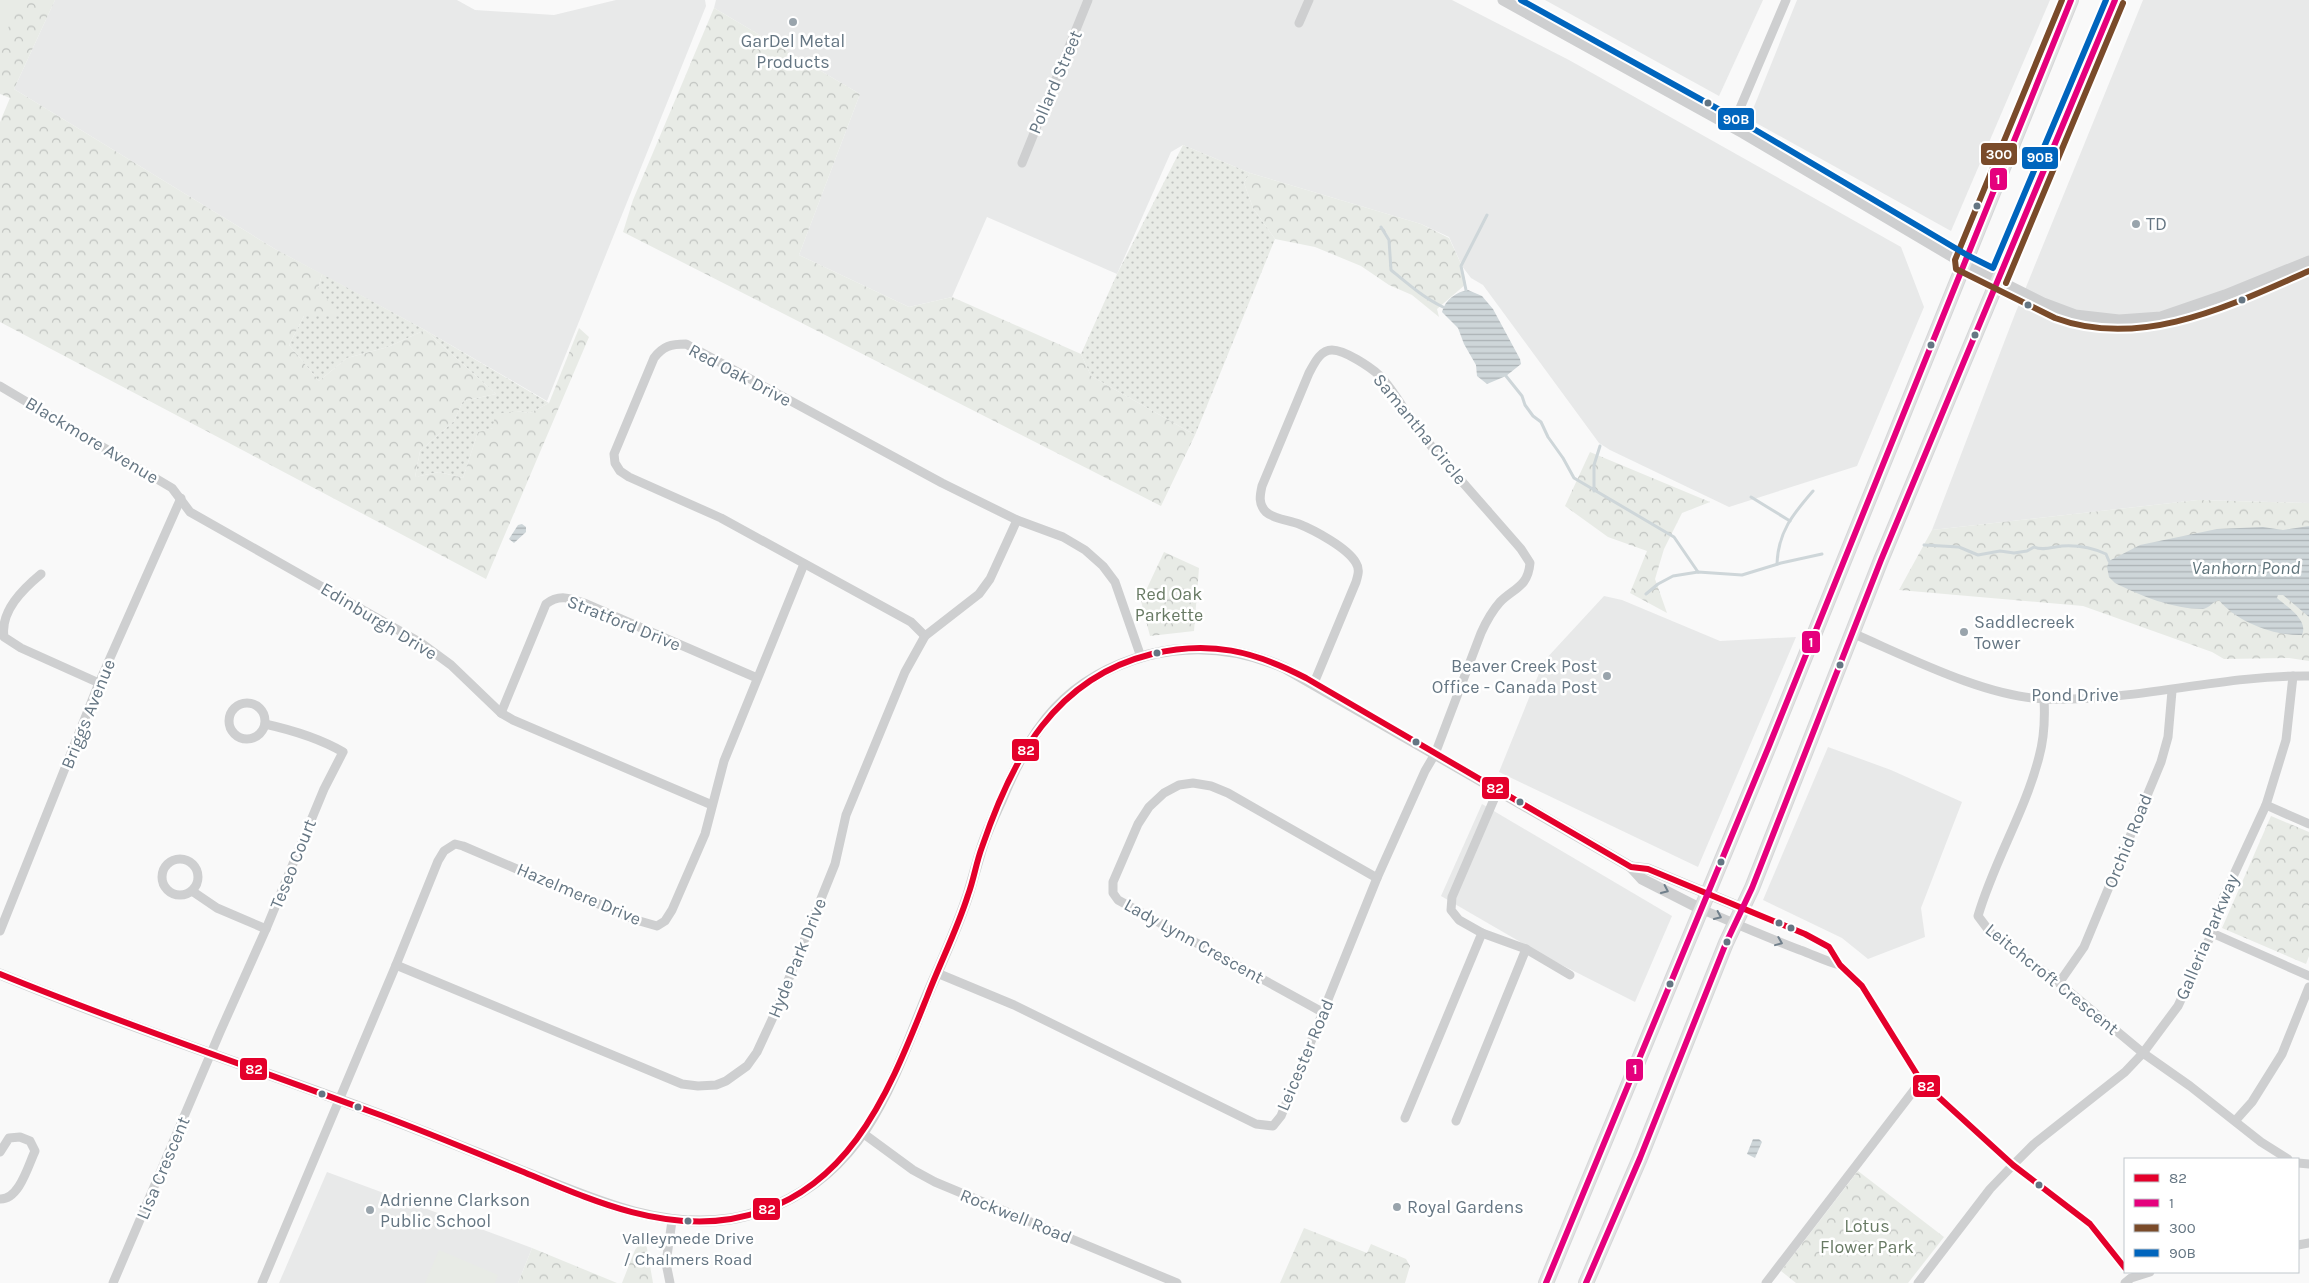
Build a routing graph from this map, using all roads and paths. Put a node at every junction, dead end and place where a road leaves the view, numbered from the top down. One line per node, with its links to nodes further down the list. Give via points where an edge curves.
1 (1088, 0): 9 (street, Pollard Street)
2 (1309, 0): 7 (street)
3 (1502, 0): 8 (street)
4 (1786, 0): 8 (street)
5 (2071, 0): 11 (main road)
6 (2115, 0): 12 (main road)
7 (1300, 23)
8 (1732, 127): 11 (street)
9 (1022, 163)
10 (2309, 261): 12 (street, via 2170,314 2137,320 2075,315)
11 (1964, 263): 12 (street); 38 (main road)
12 (1998, 280): 18 (main road)
13 (0, 386): 14 (street, Blackmore Avenue, via 172,488)
14 (181, 498): 24 (street, Briggs Avenue); 28 (street, Edinburgh Drive, via 190,512 421,643 451,665)
15 (1017, 520): 16 (street, Red Oak Drive, via 942,483 686,344 662,348 654,358 614,454 620,471 721,518); 19 (street, Hyde Park Drive, via 990,579 979,594); 20 (street, Red Oak Drive, via 1064,537 1086,550 1103,566 1115,582)
16 (804, 564): 19 (street, Red Oak Drive, via 911,622); 23 (street, Hazelmere Drive)
17 (41, 574): 24 (street, via 17,595 2,630 4,637 21,648)
18 (1852, 633): 27 (street, Pond Drive, via 1986,688); 39 (main road)
19 (926, 636): 48 (street, Hyde Park Drive, via 904,672 846,815 835,864 775,1013 747,1066 726,1081 716,1085 682,1084)
20 (1141, 657): 25 (street, via 1171,650 1245,652); 49 (street, via 1109,668 1088,681 1060,702 1033,735 1015,766 983,842 969,892)
21 (2292, 676): 22 (street, Pond Drive); 26 (street, Pond Drive, via 2204,684); 33 (street, Galleria Parkway, via 2286,740)
22 (2309, 676)
23 (757, 678): 28 (street, Stratford Drive, via 584,603 560,597 546,604); 32 (street, Hazelmere Drive, via 724,761)
24 (100, 683): 43 (street, Briggs Avenue)
25 (1314, 683): 30 (street); 30 (street, Samantha Circle, via 1356,582 1357,564 1349,552 1310,529 1271,516 1261,505 1260,498 1262,486 1309,373 1316,360 1333,350 1380,377 1420,432 1530,563 1527,578 1500,602 1485,625)
26 (2172, 691): 27 (street, Pond Drive); 53 (street, Orchid Road, via 2168,738 2161,762 2084,947)
27 (2044, 699): 53 (street, Leitchcroft Crescent, via 2040,755 1983,895 1978,916 1990,932)
28 (500, 713): 32 (street, Edinburgh Drive)
29 (265, 724): 29 (street, via 263,712 248,703 232,710 228,721 232,732 248,739 259,734); 42 (street, Teseo Court, via 328,743 343,752 324,789)
30 (1435, 754): 31 (street); 36 (street, Leicester Road)
31 (1498, 790): 35 (street); 44 (street, via 1452,897 1451,910 1459,920)
32 (712, 805): 48 (street, Hazelmere Drive, via 705,834 672,910 657,926 455,844 444,851 438,861)
33 (2266, 805): 34 (street); 45 (street, Galleria Parkway)
34 (2309, 824)
35 (1631, 867): 38 (street, via 1648,869); 40 (street, one-way to 40, via 1642,879)
36 (1378, 878): 55 (street, Leicester Road); 55 (street, Lady Lynn Crescent, via 1228,793 1193,783 1179,785 1164,793 1149,807 1138,824 1113,882 1113,893 1118,900)
37 (192, 891): 37 (street, via 198,875 194,864 183,859 172,861 162,876 165,887 174,894); 42 (street, via 217,908)
38 (1707, 893): 39 (street); 40 (main road)
39 (1742, 908): 41 (main road); 47 (street, via 1829,947)
40 (1701, 909): 41 (street, one-way to 41); 76 (main road)
41 (1734, 924): 47 (street, one-way to 47, via 1822,961); 77 (main road)
42 (266, 929): 56 (street, Teseo Court)
43 (0, 931)
44 (1482, 933): 46 (street); 60 (street)
45 (2212, 933): 52 (street); 57 (street, Galleria Parkway, via 2178,1006)
46 (1526, 949): 51 (street); 61 (street)
47 (1840, 964): 58 (street, via 1862,986)
48 (396, 965): 59 (street, Hazelmere Drive)
49 (937, 973): 55 (street, Leicester Road, via 1014,1005 1242,1118 1266,1126 1273,1126 1281,1116); 63 (street, via 899,1065)
50 (0, 974): 56 (street, via 86,1010)
51 (1570, 975)
52 (2309, 976)
53 (2059, 983): 57 (street, Leitchcroft Crescent)
54 (2309, 987): 62 (street, via 2282,1054 2252,1102)
55 (1324, 1013)
56 (212, 1053): 59 (street); 72 (street, Lisa Crescent)
57 (2144, 1054): 62 (street, Leitchcroft Crescent); 66 (street, Galleria Parkway)
58 (1921, 1081): 66 (street); 78 (street)
59 (339, 1100): 68 (street, via 624,1210); 73 (street, Hazelmere Drive)
60 (1405, 1118)
61 (1456, 1121)
62 (2235, 1121): 65 (street, Leitchcroft Crescent)
63 (864, 1134): 68 (street, via 817,1183 761,1212 706,1222); 75 (street, Rockwell Road, via 930,1180)
64 (1, 1149): 67 (street, via 9,1138 20,1137 30,1141 34,1151 15,1193)
65 (2286, 1158)
66 (2013, 1165): 69 (street, via 2090,1224); 79 (street, Galleria Parkway, via 1990,1189)
67 (0, 1200)
68 (672, 1221): 74 (street, via 666,1263)
69 (2124, 1267)
70 (2146, 1273): 71 (street)
71 (2128, 1278)
72 (114, 1283)
73 (262, 1283)
74 (670, 1283)
75 (1177, 1283)
76 (1546, 1283)
77 (1586, 1283)
78 (1766, 1283)
79 (1918, 1283)

